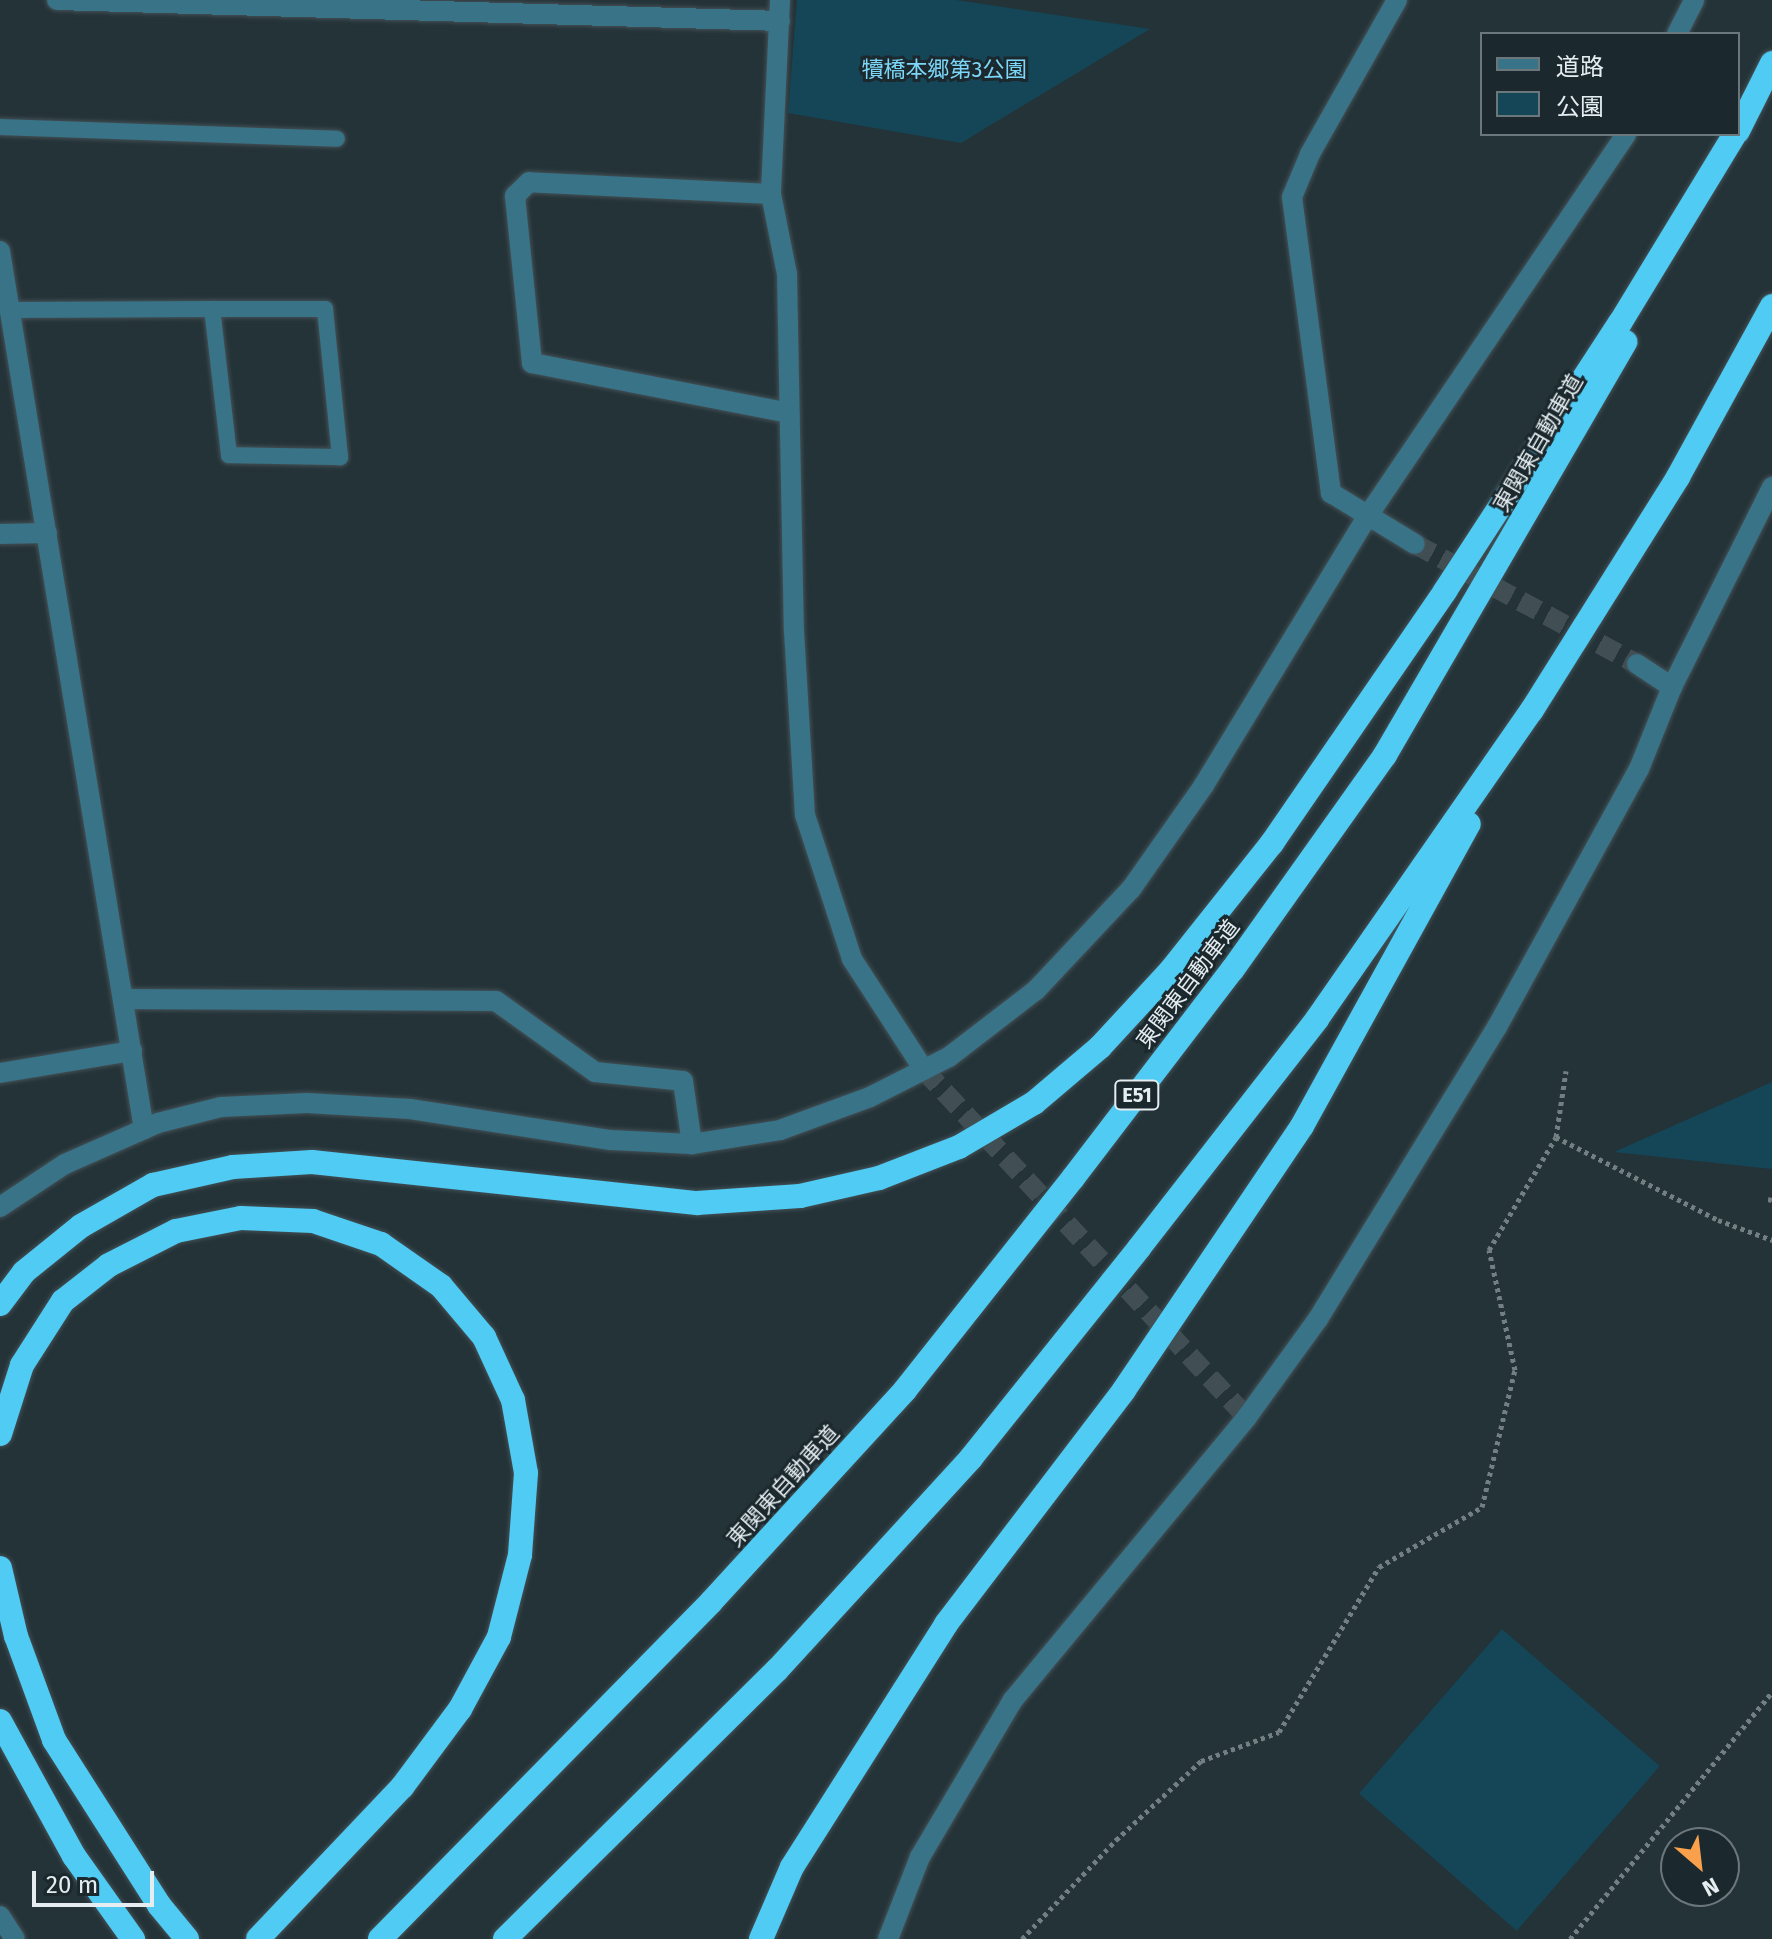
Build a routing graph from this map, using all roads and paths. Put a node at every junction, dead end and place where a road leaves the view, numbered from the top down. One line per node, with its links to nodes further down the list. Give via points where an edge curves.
1 (57, 0): 4 (street)
2 (1397, 0): 20 (street, via 1310,154 1292,197 1331,493)
3 (1694, 0): 5 (street)
4 (780, 10): 13 (street)
5 (1678, 32)
6 (1772, 63): 7 (highway, 東関東自動車道 / E51)
7 (1740, 126)
8 (0, 127): 12 (lane)
9 (1625, 136): 20 (street)
10 (1734, 136): 37 (highway, via 1445,591 1272,843 1171,970 1100,1047 1034,1103 959,1147 879,1178 800,1196 697,1203 312,1162 233,1167 153,1185 81,1226 24,1272)
11 (1735, 136): 47 (highway, 東関東自動車道 / E51, via 1609,371 1385,755 1233,969 905,1390 711,1602)
12 (337, 139)
13 (771, 194): 18 (street, via 787,274); 18 (street, via 529,182 515,196 532,363)
14 (0, 251): 17 (street)
15 (1772, 306): 26 (highway, via 1678,477)
16 (212, 309): 16 (lane, via 325,309 340,457 229,455); 17 (lane)
17 (10, 310): 21 (street)
18 (789, 413): 29 (street, via 805,815 852,959)
19 (1772, 487): 25 (street)
20 (1369, 514): 23 (street); 29 (street, via 1204,785 1131,889 1036,990)
21 (47, 533): 22 (street); 27 (street)
22 (0, 534)
23 (1415, 544)
24 (1637, 664): 25 (street)
25 (1672, 687): 50 (street, via 1639,769 1497,1027 1318,1319 1220,1456 1013,1700 920,1857)
26 (1532, 710): 48 (highway, via 1317,1019 971,1458 777,1670); 49 (highway, via 1302,1126 1124,1390 937,1637 792,1867)
27 (124, 999): 28 (street); 34 (street, via 496,1001 595,1072 683,1081)
28 (132, 1051): 31 (street); 32 (street)
29 (924, 1070): 34 (street, via 870,1097 780,1130)
30 (1566, 1071): 33 (path)
31 (0, 1073)
32 (144, 1129): 34 (street, via 221,1107 307,1103 410,1109 611,1140); 35 (street, via 65,1164)
33 (1556, 1137): 36 (path, via 1718,1220); 51 (path, via 1489,1250 1515,1370 1482,1507 1379,1567 1279,1732 1201,1761)
34 (692, 1144)
35 (0, 1207)
36 (1772, 1240)
37 (0, 1304)
38 (0, 1434): 46 (highway, via 22,1365 63,1301 109,1265 176,1231 241,1218 313,1221 367,1239 441,1286 484,1337 513,1400 526,1473 520,1555 499,1637 460,1709 402,1787)
39 (0, 1568): 45 (highway, via 16,1636 54,1740 159,1905)
40 (1772, 1692): 52 (path)
41 (0, 1721): 44 (highway, via 74,1856)
42 (0, 1916): 43 (street)
43 (15, 1939)
44 (133, 1939)
45 (187, 1939)
46 (258, 1939)
47 (380, 1939)
48 (505, 1939)
49 (761, 1939)
50 (888, 1939)
51 (1022, 1939)
52 (1570, 1939)

